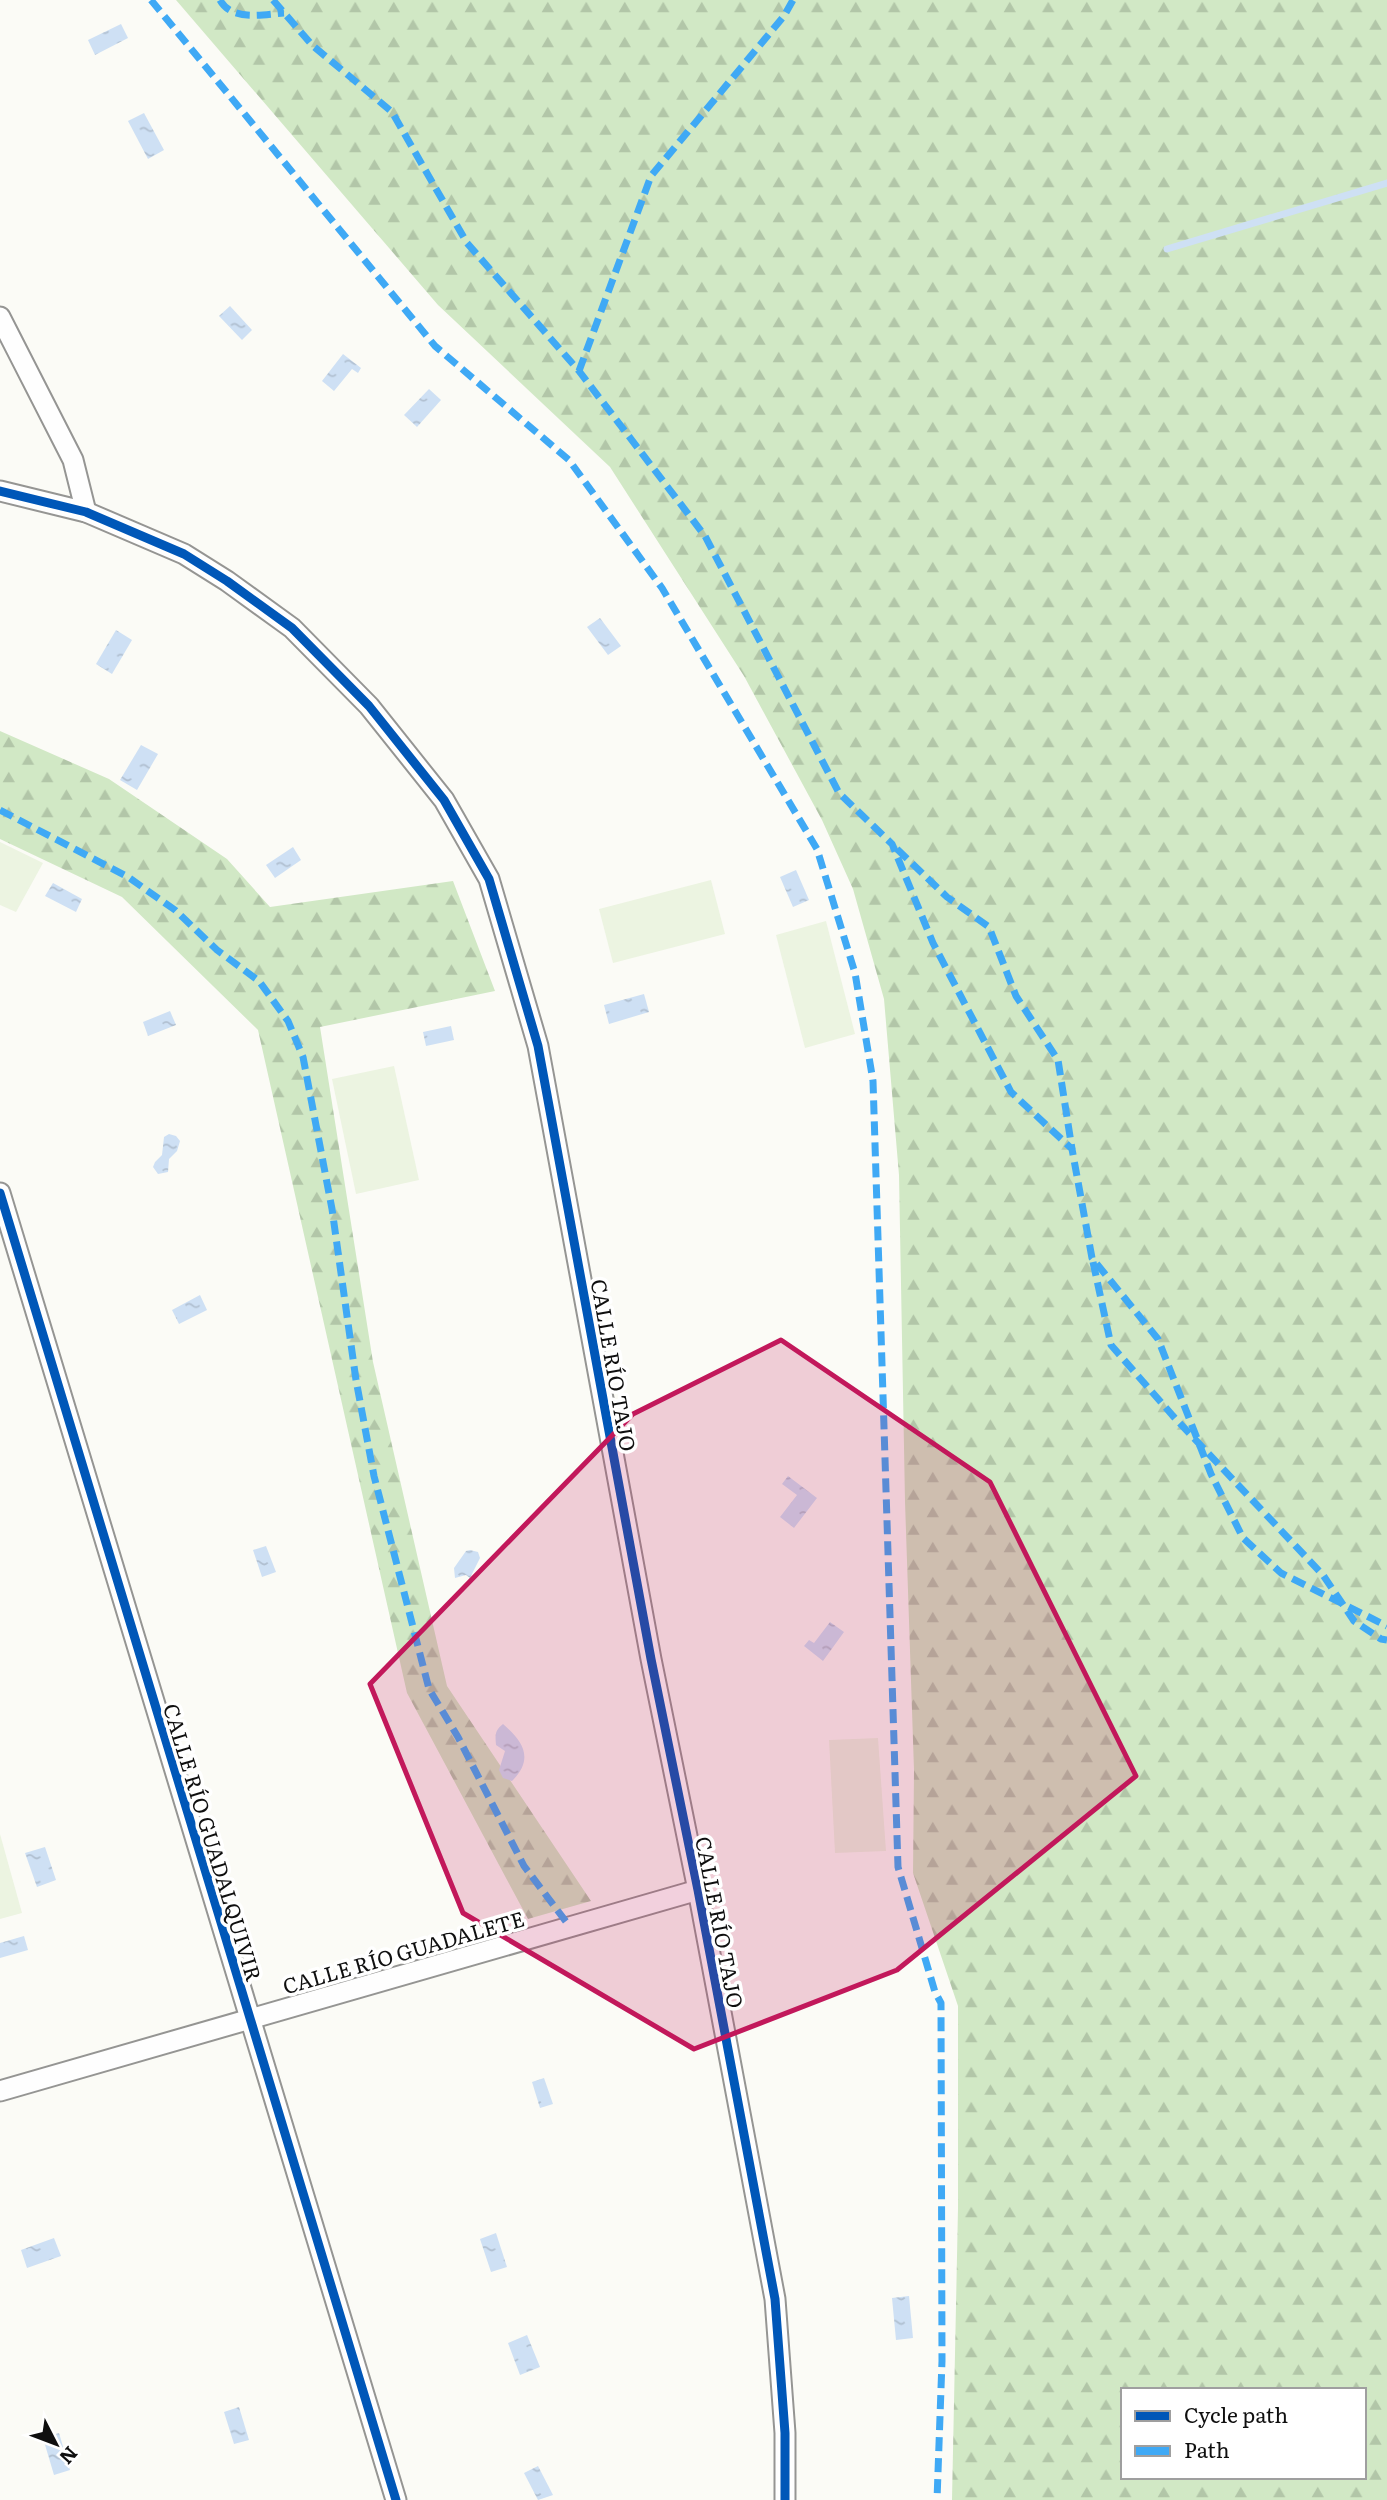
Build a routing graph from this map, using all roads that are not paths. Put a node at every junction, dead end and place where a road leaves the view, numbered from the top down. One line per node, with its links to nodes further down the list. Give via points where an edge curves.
1 (0, 317): 3 (street, via 73,460)
2 (0, 491): 3 (street, CALLE RÍO TAJO)
3 (86, 512): 5 (street, CALLE RÍO TAJO, via 184,554 292,628 369,706 436,790 489,879 538,1046)
4 (0, 1194): 6 (street, CALLE RÍO GUADALQUIVIR)
5 (698, 1890): 6 (street, CALLE RÍO GUADALETE); 9 (street, CALLE RÍO TAJO, via 775,2299)
6 (249, 2019): 7 (street, CALLE RÍO GUADALETE); 8 (street, CALLE RÍO GUADALQUIVIR)
7 (0, 2091)
8 (396, 2500)
9 (785, 2500)

